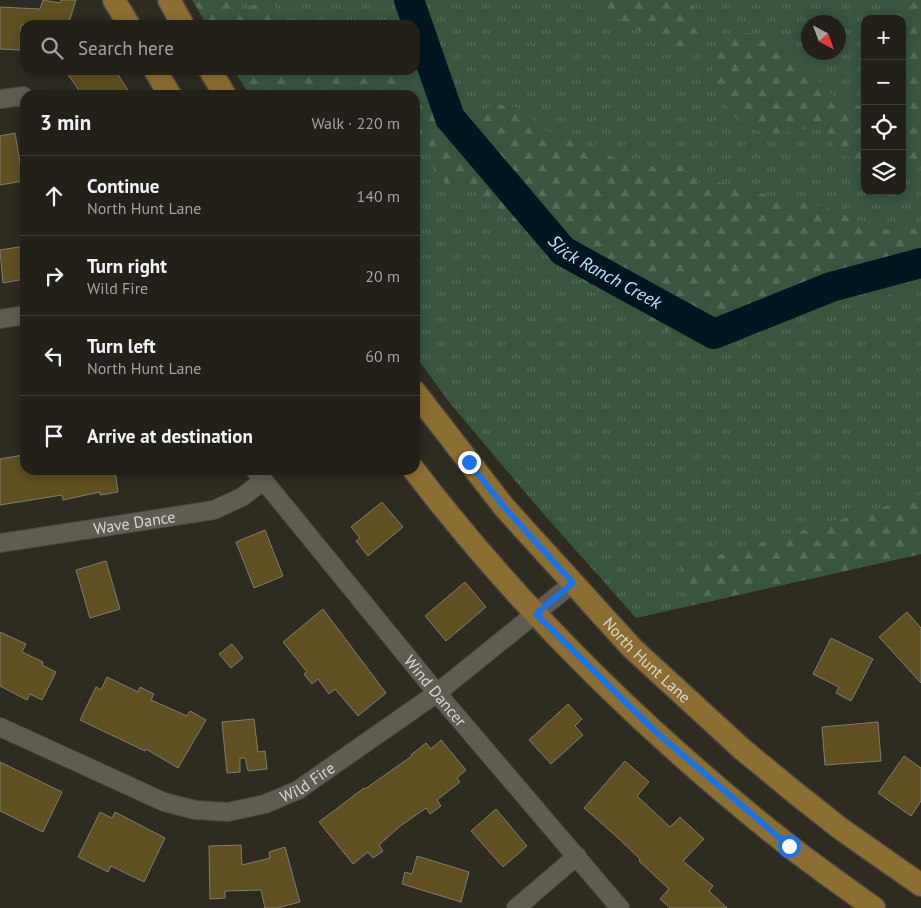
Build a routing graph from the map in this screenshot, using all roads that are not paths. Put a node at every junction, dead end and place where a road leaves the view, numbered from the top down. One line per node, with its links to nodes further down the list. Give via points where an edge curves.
1 (114, 0): 3 (main road)
2 (169, 0): 4 (main road)
3 (126, 20)
4 (180, 20)
5 (158, 75): 7 (main road)
6 (213, 75): 8 (main road)
7 (167, 90)
8 (222, 90)
9 (20, 96): 10 (street)
10 (0, 99)
11 (20, 316): 12 (street)
12 (0, 319)
13 (420, 398): 17 (main road, North Hunt Lane, via 504,507)
14 (418, 475): 18 (main road)
15 (259, 476): 16 (street, Wave Dance, via 242,497 214,510); 19 (street, Wind Dancer)
16 (0, 543)
17 (573, 583): 18 (street, Wild Fire); 22 (main road, North Hunt Lane, via 632,648 742,750 841,829)
18 (536, 614): 19 (street, Wild Fire); 25 (main road, via 656,732 708,778 789,846)
19 (437, 693): 20 (street, Wild Fire, via 298,790 265,804 228,812 195,810 164,802); 21 (street, Wind Dancer)
20 (0, 727)
21 (577, 856): 23 (street); 24 (street, Wind Dancer)
22 (921, 885)
23 (516, 908)
24 (620, 908)
25 (874, 908)

